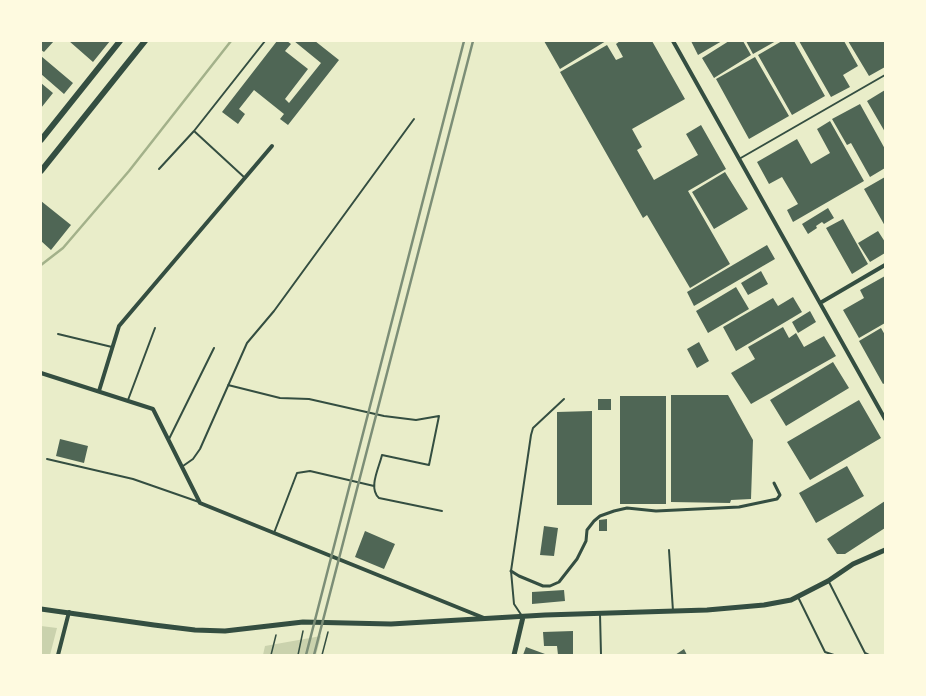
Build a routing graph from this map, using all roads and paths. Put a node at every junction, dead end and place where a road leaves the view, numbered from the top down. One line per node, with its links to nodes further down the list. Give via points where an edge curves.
1 (120, 41): 8 (main road)
2 (145, 41): 12 (main road)
3 (265, 41): 7 (lane)
4 (673, 41): 10 (street)
5 (885, 75): 10 (lane)
6 (414, 119): 21 (lane, via 274,311 247,343)
7 (194, 131): 11 (lane); 13 (lane)
8 (41, 140)
9 (272, 146): 13 (street)
10 (739, 158): 15 (street)
11 (159, 169)
12 (41, 171)
13 (245, 178): 18 (street, via 119,326)
14 (885, 265): 15 (street)
15 (820, 303): 25 (street)
16 (155, 328): 24 (lane)
17 (58, 334): 18 (lane)
18 (112, 348): 22 (street)
19 (214, 348): 26 (lane)
20 (41, 372): 22 (street)
21 (228, 385): 28 (lane, via 200,449 193,459); 30 (lane, via 280,398 309,399 384,416 416,420 439,416 429,465 382,455)
22 (99, 392): 24 (street)
23 (564, 399): 36 (lane, via 537,423 530,435)
24 (128, 401): 26 (street, via 153,409)
25 (885, 419)
26 (169, 439): 28 (street)
27 (47, 459): 31 (lane, via 133,479)
28 (183, 466): 31 (street)
29 (774, 483): 36 (street, via 780,495 777,499 751,506 663,511 627,508 600,516 588,530 578,559 559,582 550,586 543,586)
30 (374, 486): 32 (lane, via 375,494 379,498); 33 (lane, via 310,471 297,473)
31 (200, 503): 33 (street)
32 (442, 510)
33 (273, 534): 44 (street)
34 (669, 550): 40 (lane)
35 (885, 550): 37 (street, via 853,564)
36 (511, 571): 43 (lane, via 515,607)
37 (828, 581): 38 (street); 55 (lane, via 865,653)
38 (798, 597): 40 (street, via 764,605); 54 (lane, via 825,652)
39 (41, 609): 41 (street)
40 (673, 611): 42 (street)
41 (69, 612): 44 (street, via 195,630 225,631 303,622 391,624); 48 (street)
42 (600, 613): 43 (street); 53 (lane)
43 (523, 617): 44 (street); 52 (street)
44 (487, 619)
45 (303, 631): 50 (path)
46 (328, 632): 51 (path)
47 (276, 635): 49 (path)
48 (58, 655)
49 (271, 655)
50 (298, 655)
51 (322, 655)
52 (514, 655)
53 (601, 655)
54 (834, 655)
55 (869, 655)

